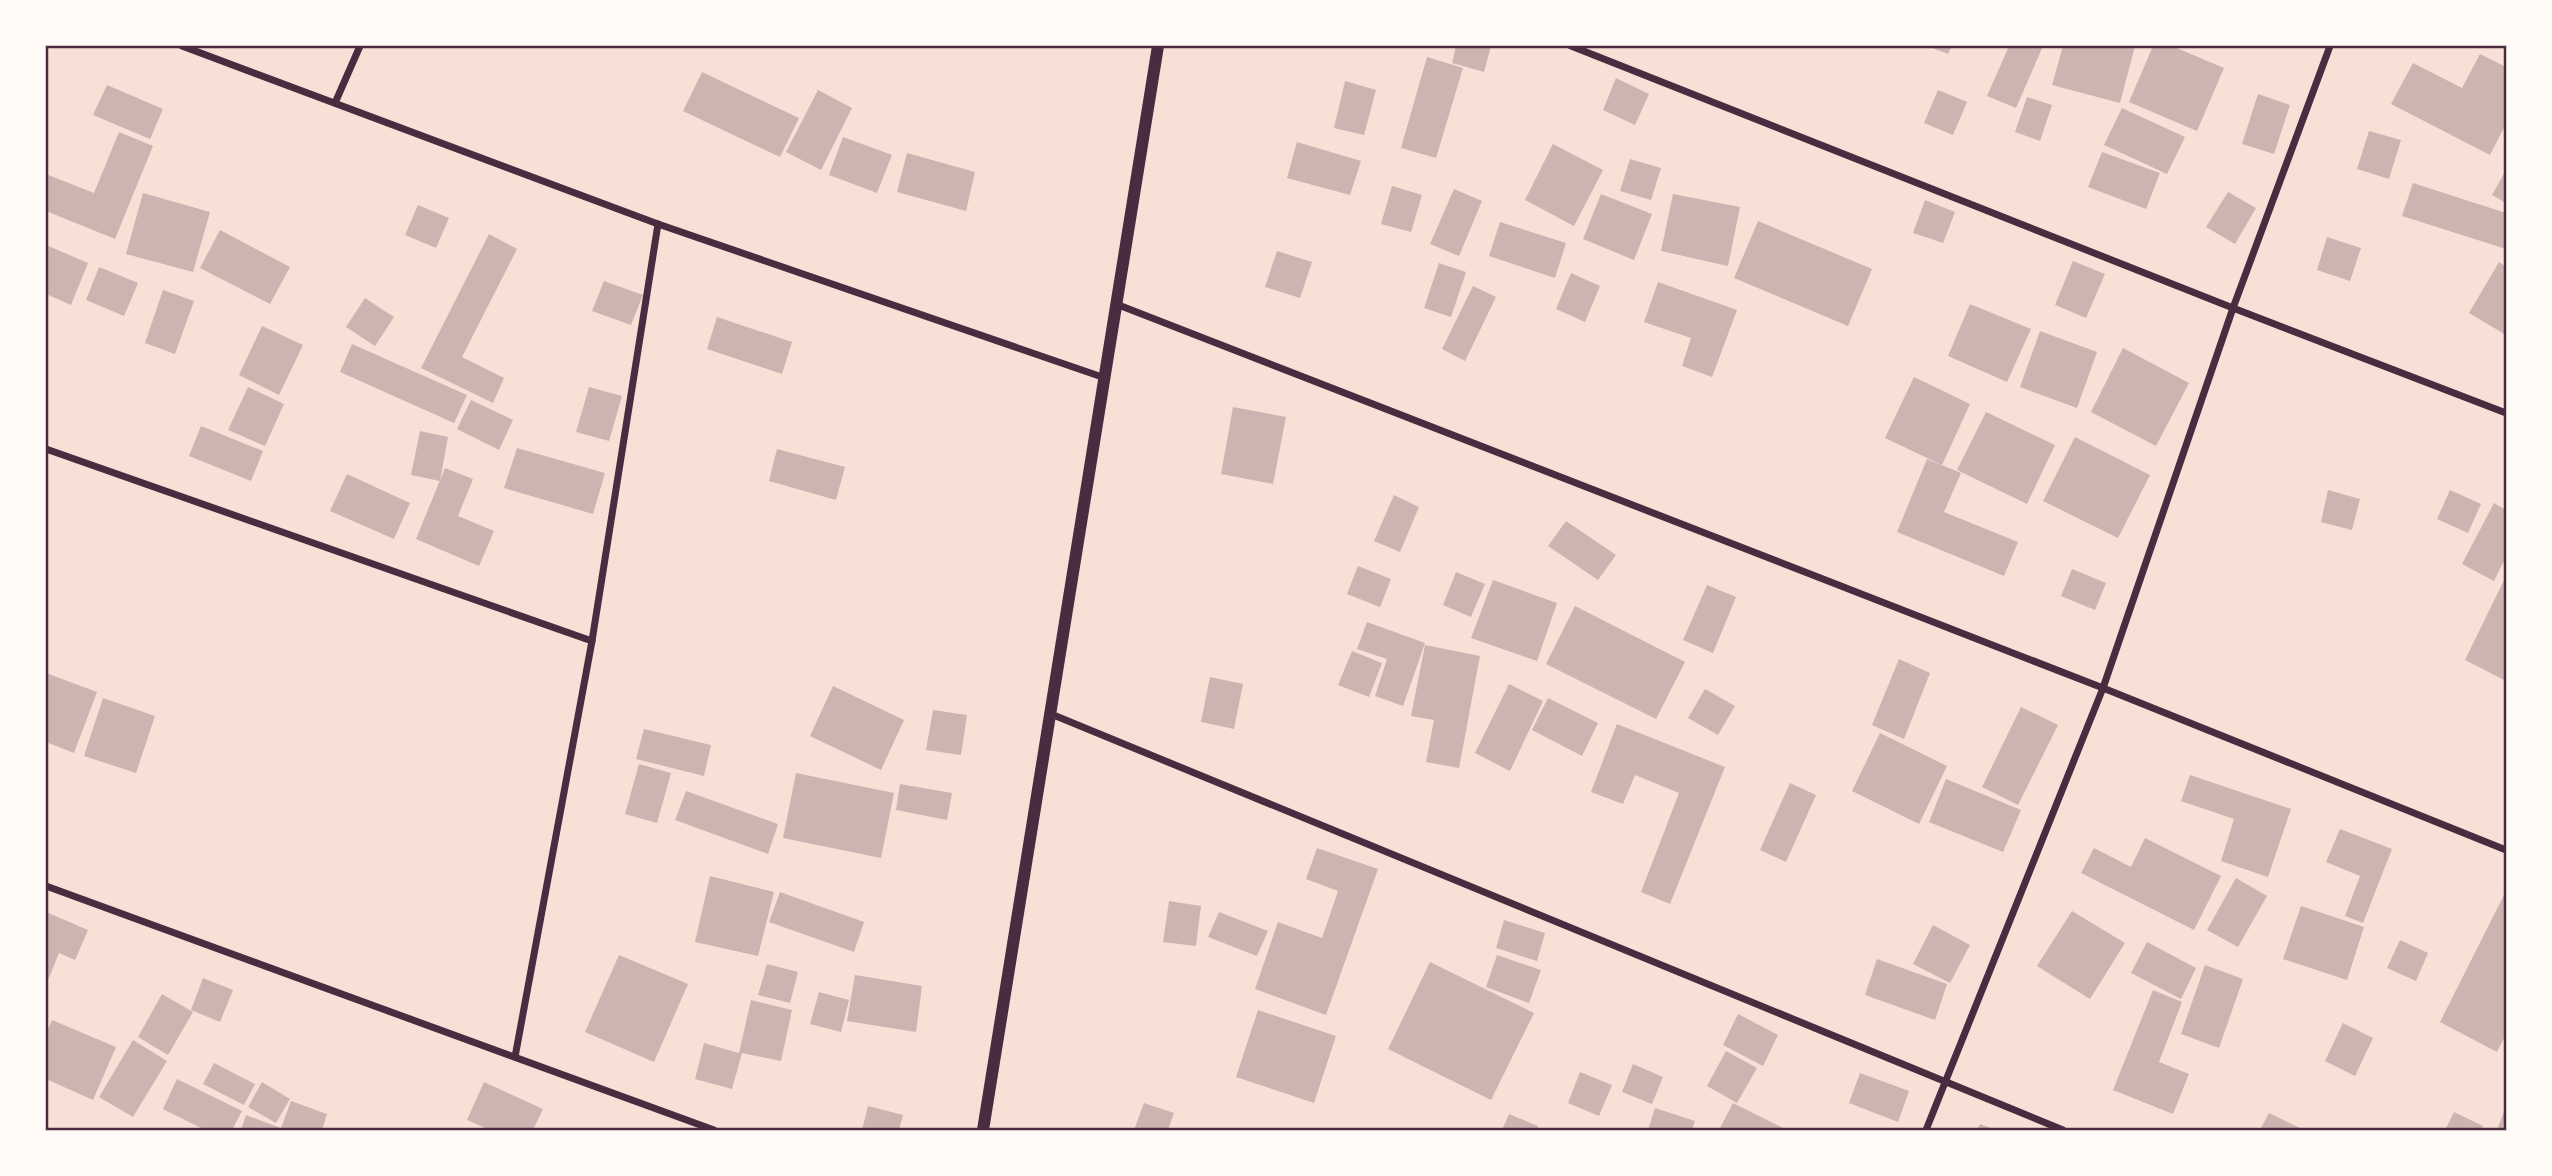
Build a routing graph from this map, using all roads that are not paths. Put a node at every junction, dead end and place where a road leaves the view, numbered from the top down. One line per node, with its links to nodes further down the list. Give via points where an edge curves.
1 (182, 46): 6 (street)
2 (360, 46): 6 (street)
3 (1157, 46): 8 (street)
4 (1571, 46): 9 (street)
5 (2330, 46): 9 (street)
6 (335, 103): 7 (street)
7 (657, 224): 10 (street); 13 (street)
8 (1116, 304): 10 (street); 14 (street)
9 (2233, 308): 11 (street); 14 (street)
10 (1105, 378): 15 (street)
11 (2507, 414)
12 (46, 449): 13 (street)
13 (592, 641): 18 (street)
14 (2103, 688): 16 (street); 19 (street)
15 (1051, 714): 19 (street); 21 (street)
16 (2507, 850)
17 (46, 886): 18 (street)
18 (515, 1057): 20 (street)
19 (1944, 1083): 22 (street); 23 (street)
20 (714, 1130)
21 (983, 1130)
22 (1926, 1130)
23 (2063, 1130)

